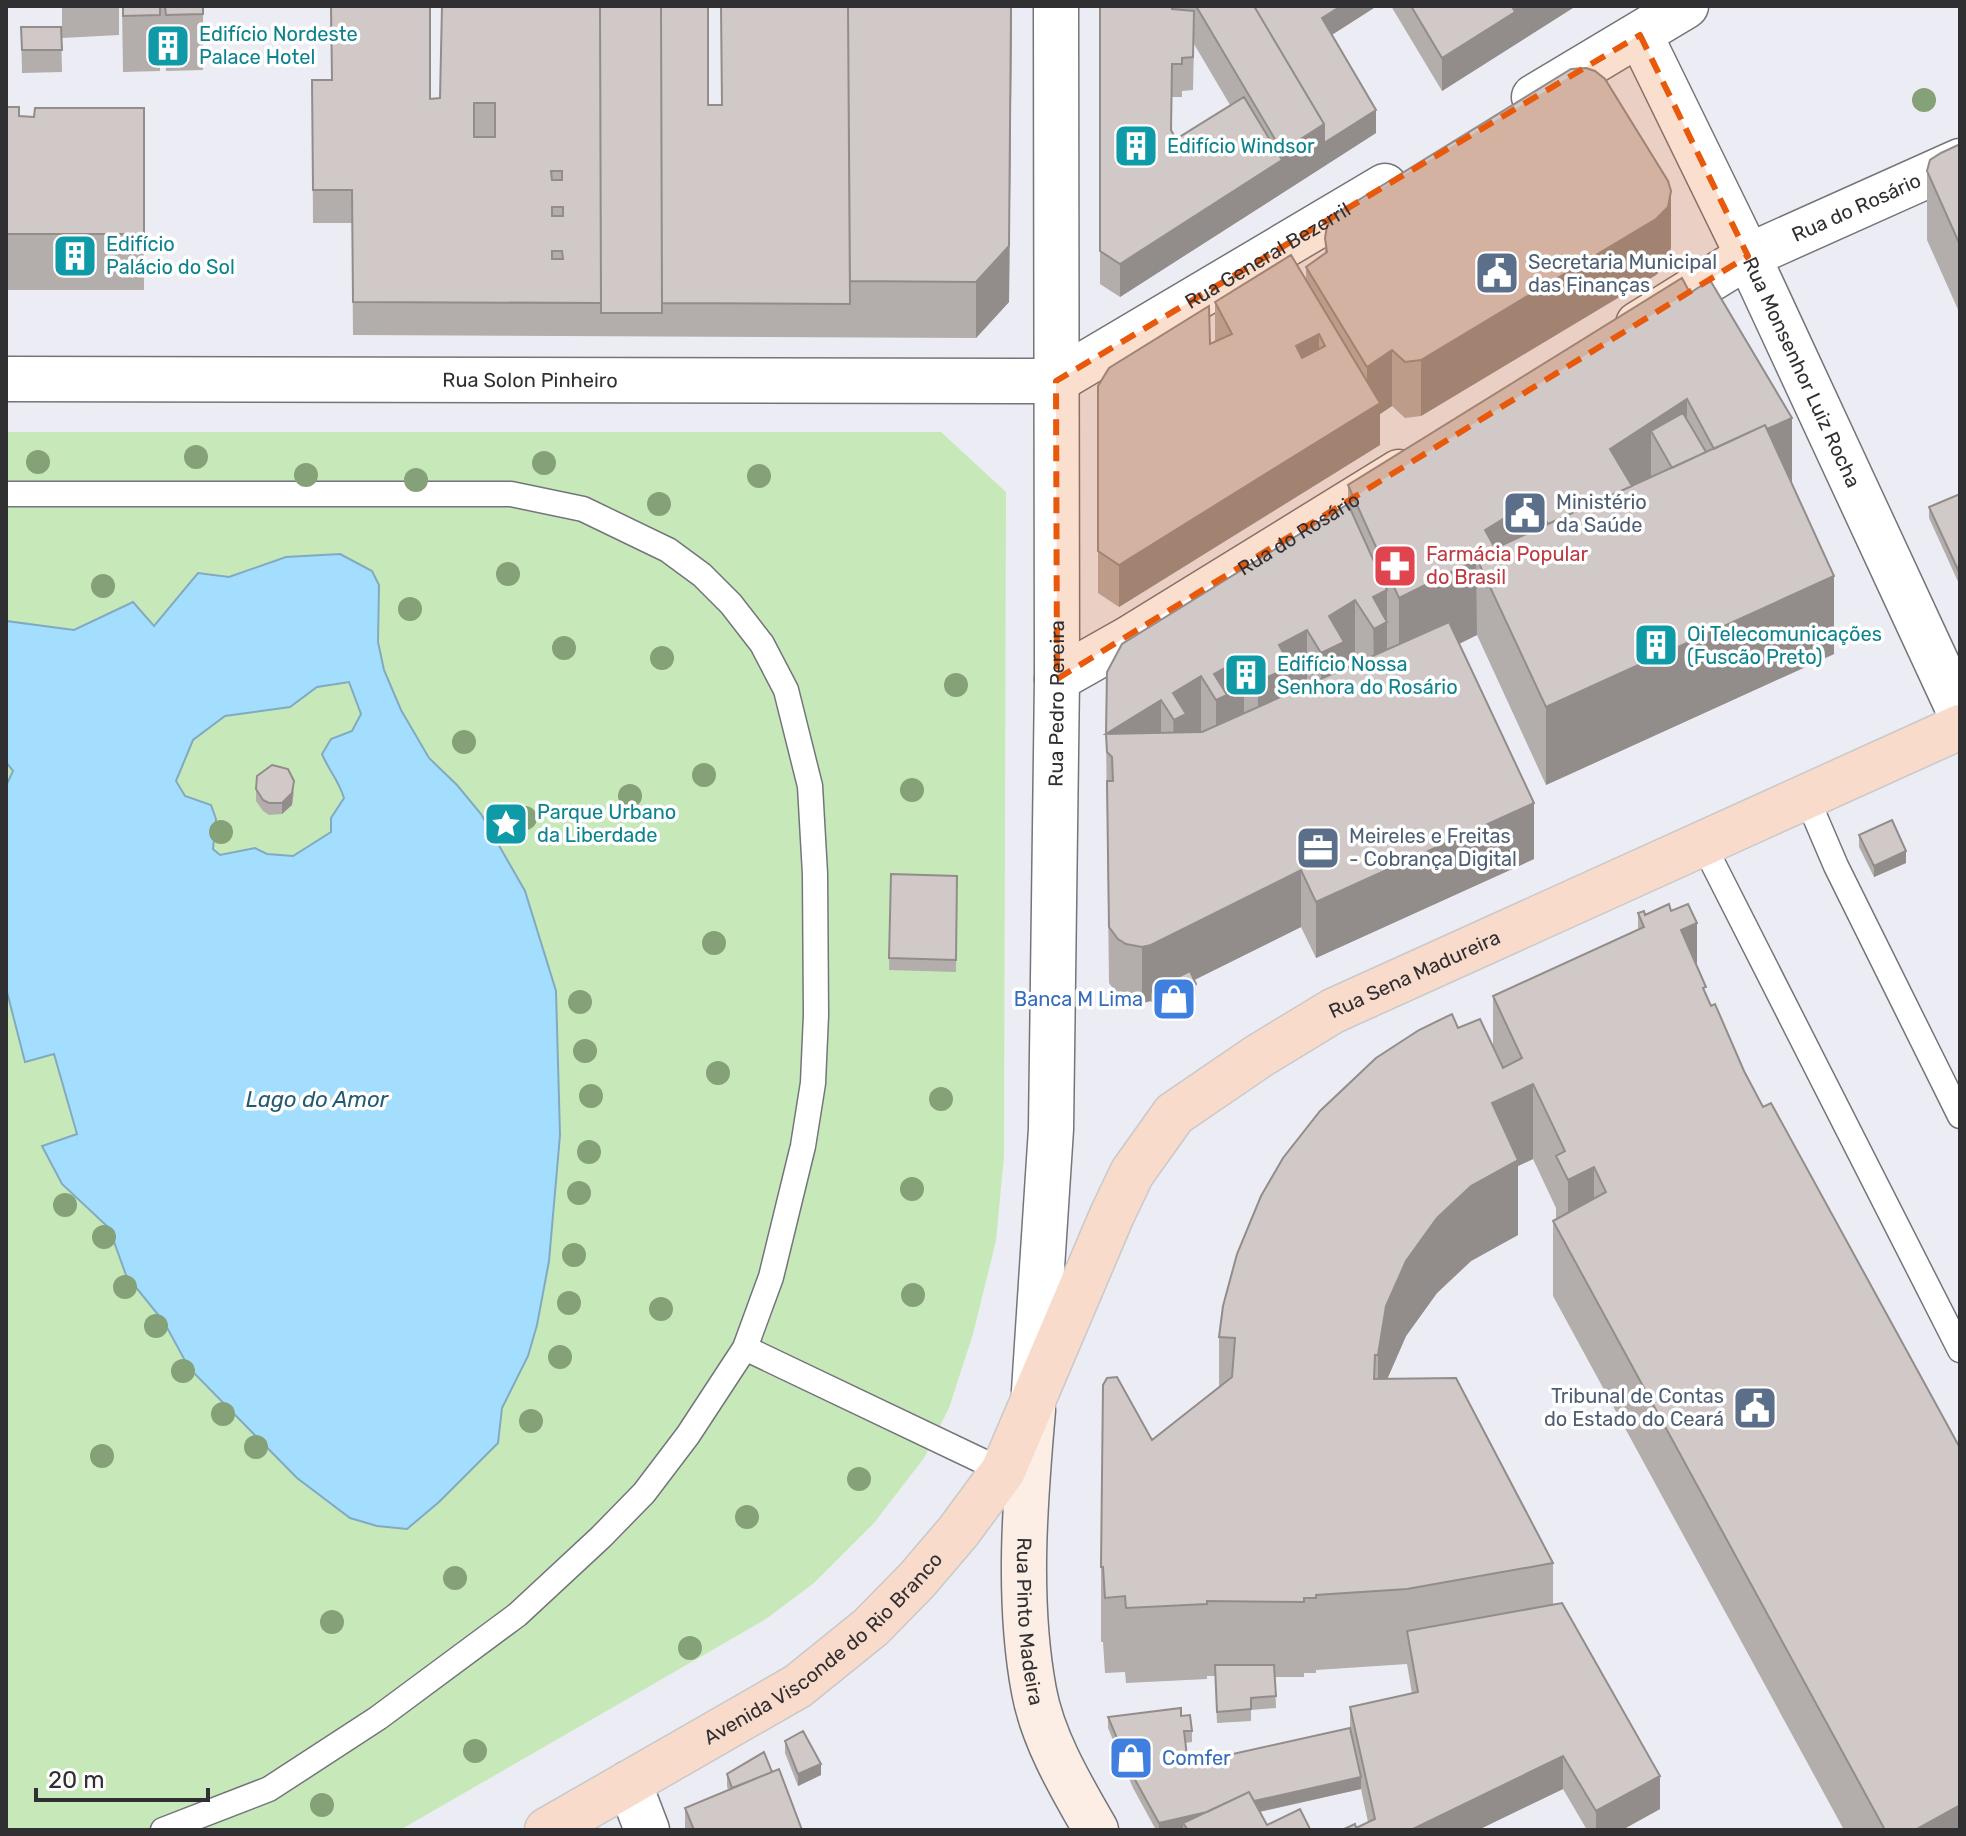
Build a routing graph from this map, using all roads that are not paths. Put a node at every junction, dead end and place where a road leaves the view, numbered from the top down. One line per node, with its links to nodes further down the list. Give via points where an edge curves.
1 (1056, 6): 10 (street, Rua Pedro Pereira)
2 (1686, 6): 3 (street)
3 (1640, 35): 4 (street); 7 (street, Rua Monsenhor Luiz Rocha)
4 (1500, 117)
5 (1960, 161): 7 (street, Rua do Rosário)
6 (1420, 165): 10 (street, Rua General Bezerril)
7 (1748, 256): 8 (street, Rua do Rosário); 14 (street, Rua Monsenhor Luiz Rocha)
8 (1600, 348)
9 (6, 379): 10 (street, Rua Solon Pinheiro)
10 (1056, 381): 13 (street, Rua Pedro Pereira)
11 (1438, 448): 13 (street, Rua do Rosário)
12 (6, 494): 19 (lane, via 511,494 583,509 668,550 731,604 762,644 786,690 810,786 815,874 813,1083 771,1277)
13 (1057, 679): 21 (street, Rua Pedro Pereira, via 1051,1129)
14 (1960, 713)
15 (1960, 727): 16 (main road, Rua Sena Madureira)
16 (1806, 796): 17 (main road, Rua Sena Madureira); 18 (lane)
17 (1702, 842): 20 (lane); 21 (main road, Rua Sena Madureira, via 1333,1011 1174,1114 1125,1187)
18 (1960, 1116)
19 (745, 1348): 22 (lane); 24 (lane, via 644,1493 517,1615 378,1718 269,1789)
20 (1960, 1350)
21 (1034, 1400): 22 (main road, Avenida Visconde do Rio Branco); 27 (main road, Rua Pinto Madeira, via 1025,1508 1026,1622 1034,1693 1053,1748)
22 (1003, 1471): 23 (main road, Avenida Visconde do Rio Branco, via 958,1532 871,1627 798,1686)
23 (629, 1783): 25 (main road, Avenida Visconde do Rio Branco); 26 (street)
24 (163, 1830)
25 (547, 1830)
26 (647, 1830)
27 (1096, 1830)

